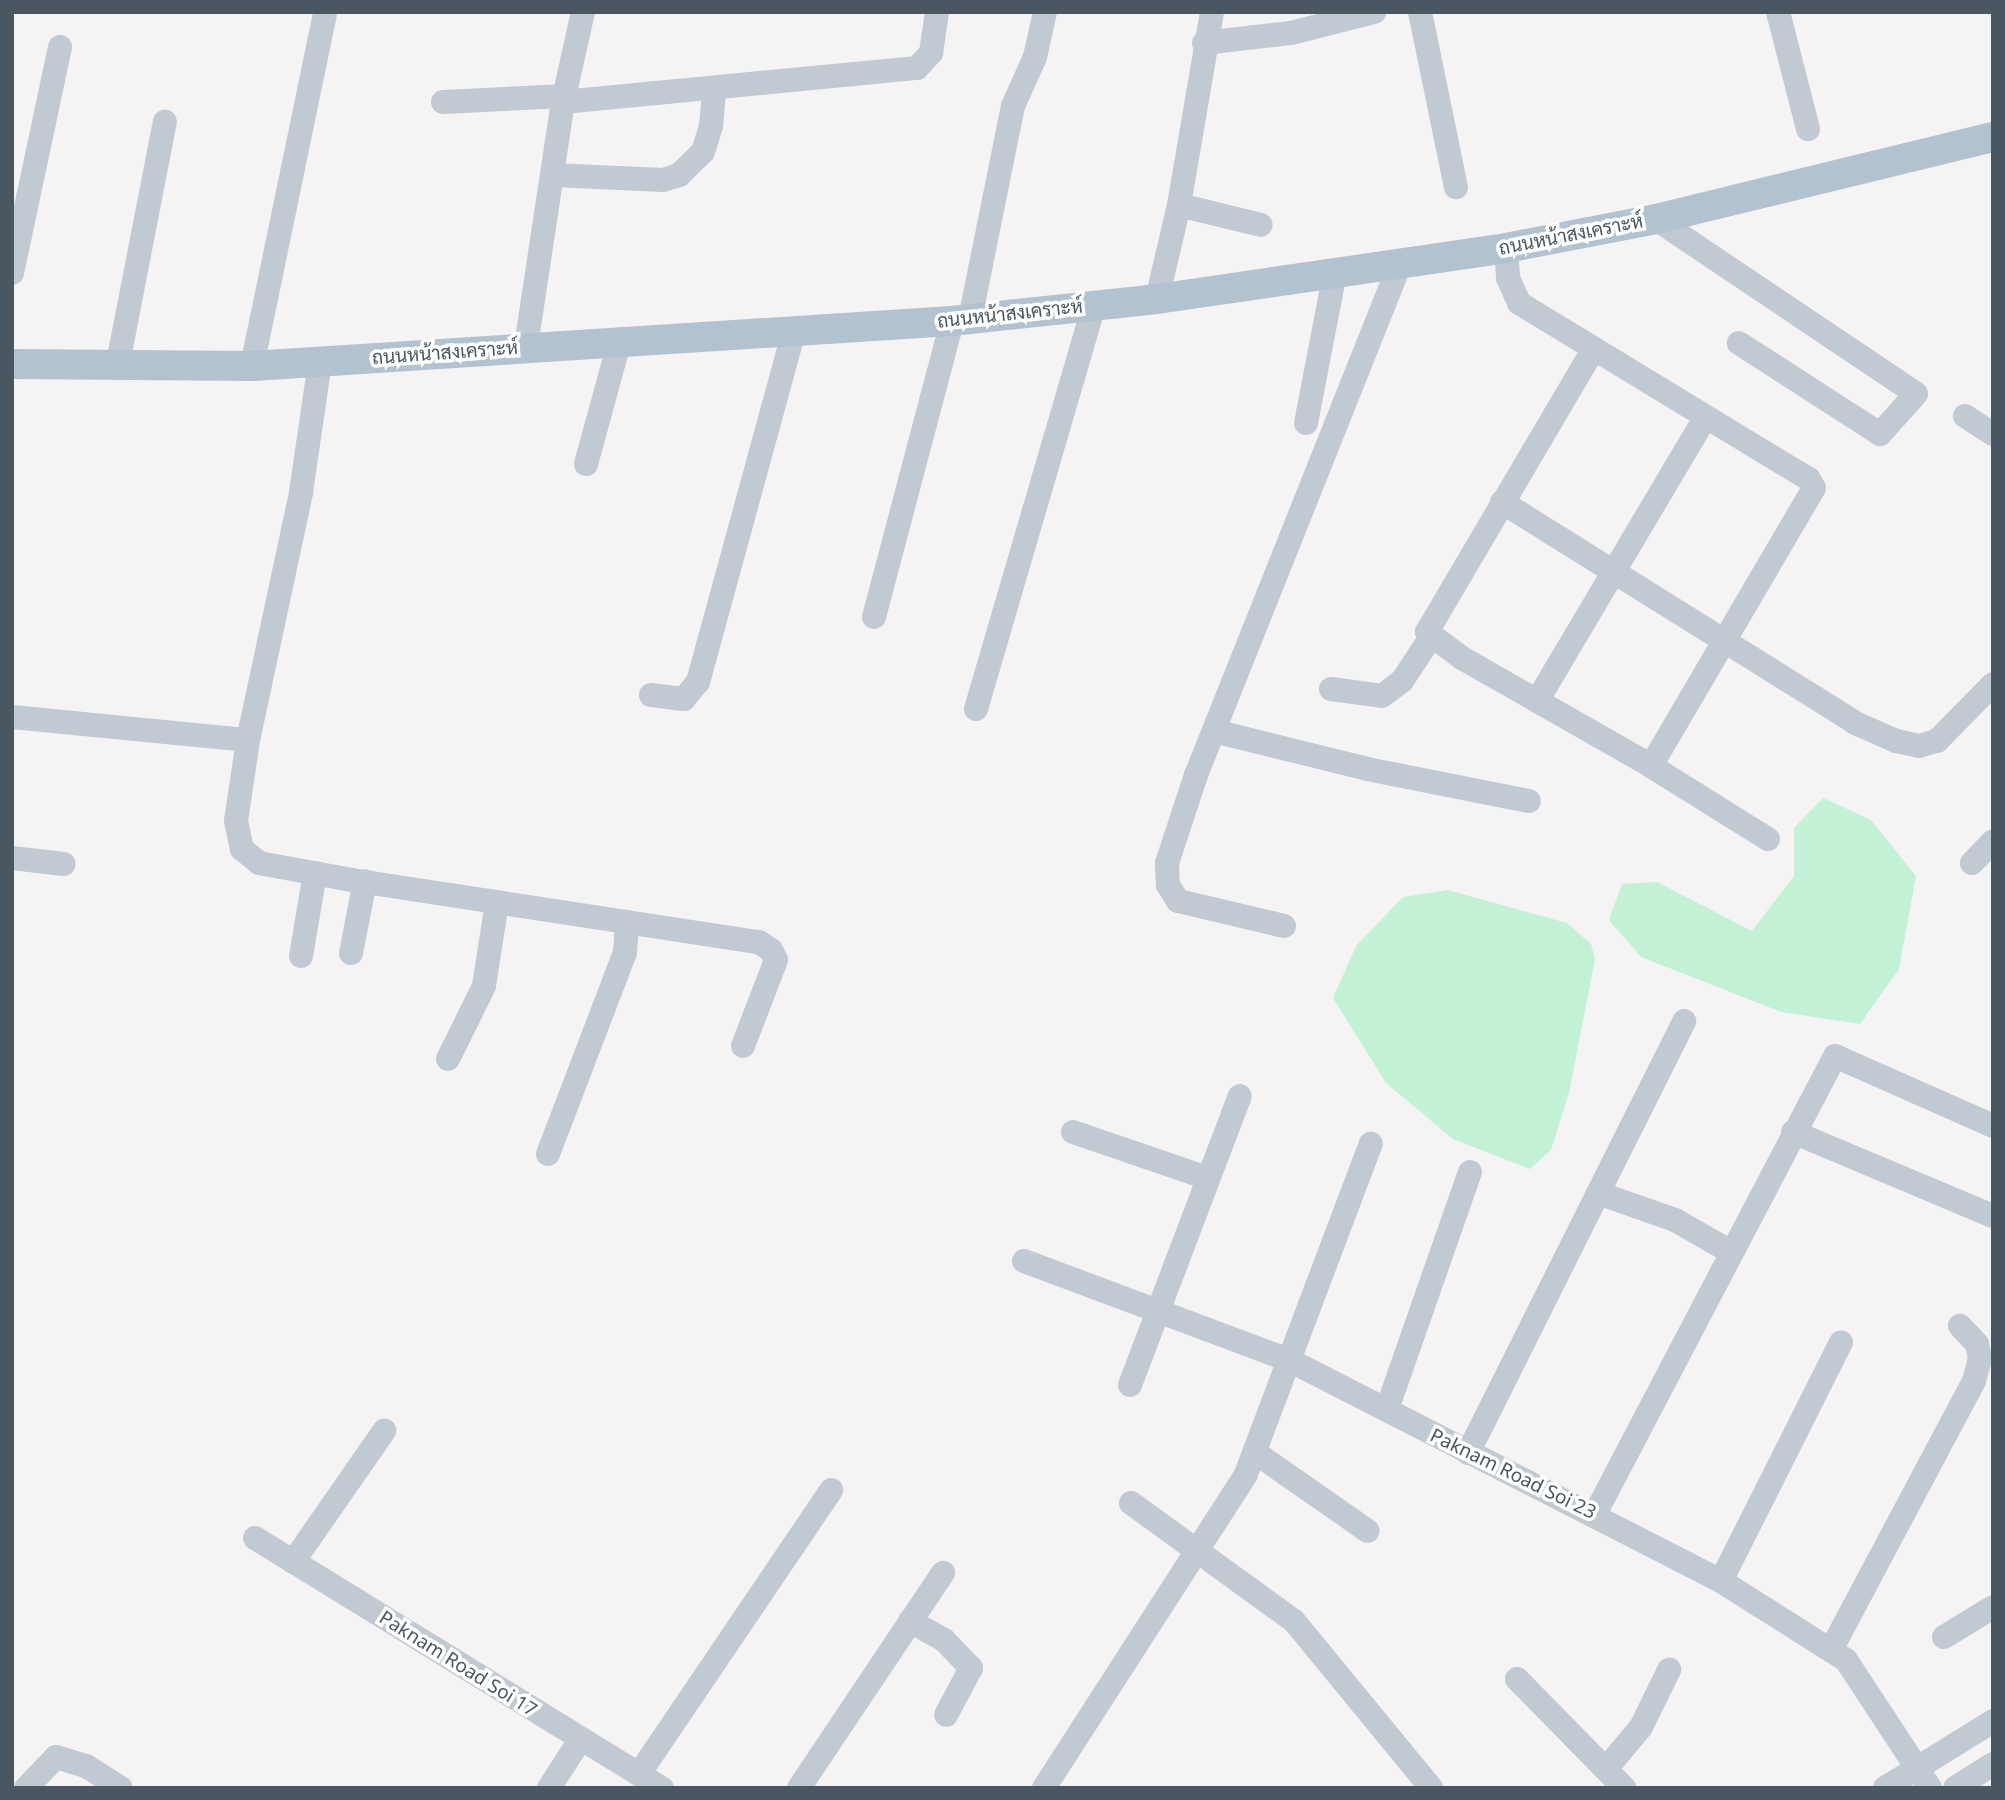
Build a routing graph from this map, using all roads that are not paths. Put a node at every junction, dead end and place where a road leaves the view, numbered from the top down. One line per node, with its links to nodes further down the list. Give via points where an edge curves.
1 (325, 12): 36 (street)
2 (583, 12): 12 (street)
3 (937, 12): 11 (street, via 931,53 916,68)
4 (1045, 12): 28 (street, via 1035,57 1013,106)
5 (1212, 12): 9 (street)
6 (1374, 12): 9 (street, via 1291,33)
7 (1420, 12): 18 (street)
8 (1778, 12): 15 (street)
9 (1204, 43): 19 (street)
10 (60, 47): 24 (street)
11 (714, 88): 12 (street); 17 (street, via 703,152 679,175 663,180)
12 (564, 99): 13 (street); 17 (street)
13 (443, 102)
14 (165, 122): 37 (street)
15 (1808, 129)
16 (1993, 136): 20 (main road, ถนนหน้าสงเคราะห์)
17 (553, 175): 32 (street)
18 (1456, 187)
19 (1179, 205): 21 (street); 26 (street)
20 (1656, 219): 22 (main road, ถนนหน้าสงเคราะห์); 31 (street, via 1916,394 1880,434)
21 (1261, 225)
22 (1506, 248): 23 (main road, ถนนหน้าสงเคราะห์); 33 (street, via 1508,278 1519,303)
23 (1399, 264): 25 (main road, ถนนหน้าสงเคราะห์); 54 (street)
24 (12, 273)
25 (1335, 273): 26 (main road, ถนนหน้าสงเคราะห์); 40 (street)
26 (1157, 299): 27 (main road, ถนนหน้าสงเคราะห์)
27 (1094, 306): 28 (main road, ถนนหน้าสงเคราะห์); 52 (street)
28 (961, 320): 29 (main road, ถนนหน้าสงเคราะห์); 45 (street)
29 (794, 330): 30 (main road, ถนนหน้าสงเคราะห์); 50 (street, via 698,682 684,699)
30 (620, 340): 32 (main road, ถนนหน้าสงเคราะห์); 42 (street)
31 (1739, 343)
32 (526, 346): 34 (main road, ถนนหน้าสงเคราะห์)
33 (1593, 350): 39 (street); 43 (street)
34 (320, 362): 36 (main road, ถนนหน้าสงเคราะห์); 55 (street, via 301,493)
35 (12, 364): 37 (main road, ถนนหน้าสงเคราะห์)
36 (252, 366): 37 (main road, ถนนหน้าสงเคราะห์)
37 (117, 368)
38 (1965, 416): 41 (street)
39 (1705, 418): 44 (street); 47 (street, via 1809,479 1814,488)
40 (1306, 423)
41 (1993, 435)
42 (586, 464)
43 (1502, 502): 44 (street); 46 (street, via 1428,625)
44 (1615, 573): 47 (street); 51 (street)
45 (874, 617)
46 (1431, 637): 49 (street, via 1402,681 1382,696); 51 (street)
47 (1727, 640): 48 (street, via 1855,723 1919,746 1937,741); 56 (street)
48 (1993, 684)
49 (1331, 689)
50 (651, 695)
51 (1537, 701): 56 (street)
52 (976, 709)
53 (12, 717): 55 (street)
54 (1214, 731): 57 (street, via 1367,769); 67 (street, via 1170,849 1168,885 1178,901 1191,907)
55 (248, 740): 63 (street, via 236,821 242,849 259,863)
56 (1651, 766): 58 (street)
57 (1529, 801)
58 (1768, 839)
59 (1993, 841): 61 (street)
60 (12, 858): 62 (street)
61 (1972, 863)
62 (64, 864)
63 (315, 873): 64 (street); 69 (street)
64 (365, 881): 65 (street); 68 (street)
65 (497, 902): 66 (street); 72 (street, via 484,986)
66 (627, 922): 71 (street, via 730,935 771,950 776,960); 78 (street, via 625,952)
67 (1283, 926)
68 (351, 953)
69 (301, 956)
70 (1684, 1021): 81 (street)
71 (743, 1045)
72 (448, 1059)
73 (1240, 1096): 80 (street)
74 (1993, 1126): 76 (street, via 1841,1055 1830,1061)
75 (1073, 1132): 80 (street)
76 (1793, 1132): 82 (street); 83 (street)
77 (1371, 1144): 88 (street)
78 (548, 1154)
79 (1470, 1172): 90 (street)
80 (1207, 1178): 85 (street)
81 (1598, 1193): 83 (street, via 1675,1220); 93 (street)
82 (1993, 1216)
83 (1731, 1252): 96 (street)
84 (1024, 1261): 85 (street, Paknam Road Soi 23)
85 (1157, 1310): 88 (street, Paknam Road Soi 23); 89 (street)
86 (1959, 1326): 106 (street, via 1977,1344 1974,1381)
87 (1841, 1342): 102 (street)
88 (1291, 1361): 90 (street, Paknam Road Soi 23); 92 (street)
89 (1130, 1385)
90 (1387, 1409): 93 (street, Paknam Road Soi 23)
91 (384, 1431): 100 (street)
92 (1256, 1453): 97 (street); 99 (street)
93 (1468, 1453): 96 (street, Paknam Road Soi 23)
94 (831, 1490): 114 (street)
95 (1131, 1503): 99 (street)
96 (1595, 1514): 102 (street, Paknam Road Soi 23)
97 (1368, 1531)
98 (255, 1538): 100 (street, Paknam Road Soi 17)
99 (1198, 1553): 116 (street); 122 (street, via 1294,1621)
100 (293, 1562): 111 (street, Paknam Road Soi 17)
101 (943, 1573): 104 (street)
102 (1721, 1581): 106 (street, Paknam Road Soi 23)
103 (1993, 1607): 105 (street)
104 (910, 1621): 109 (street, via 944,1640 971,1668); 121 (street)
105 (1944, 1637)
106 (1832, 1648): 115 (street, Paknam Road Soi 23, via 1856,1670)
107 (1669, 1670): 113 (street, via 1642,1727)
108 (1517, 1679): 113 (street)
109 (946, 1715)
110 (1993, 1721): 115 (street)
111 (580, 1740): 114 (street, Paknam Road Soi 17); 119 (street)
112 (1993, 1764): 125 (street)
113 (1606, 1769): 123 (street)
114 (639, 1774): 120 (street, Paknam Road Soi 17)
115 (1923, 1778): 124 (street)
116 (1048, 1786)
117 (26, 1788): 118 (street, via 56,1758 86,1766)
118 (121, 1788)
119 (549, 1788)
120 (662, 1788)
121 (799, 1788)
122 (1430, 1788)
123 (1624, 1788)
124 (1885, 1788)
125 (1955, 1788)

